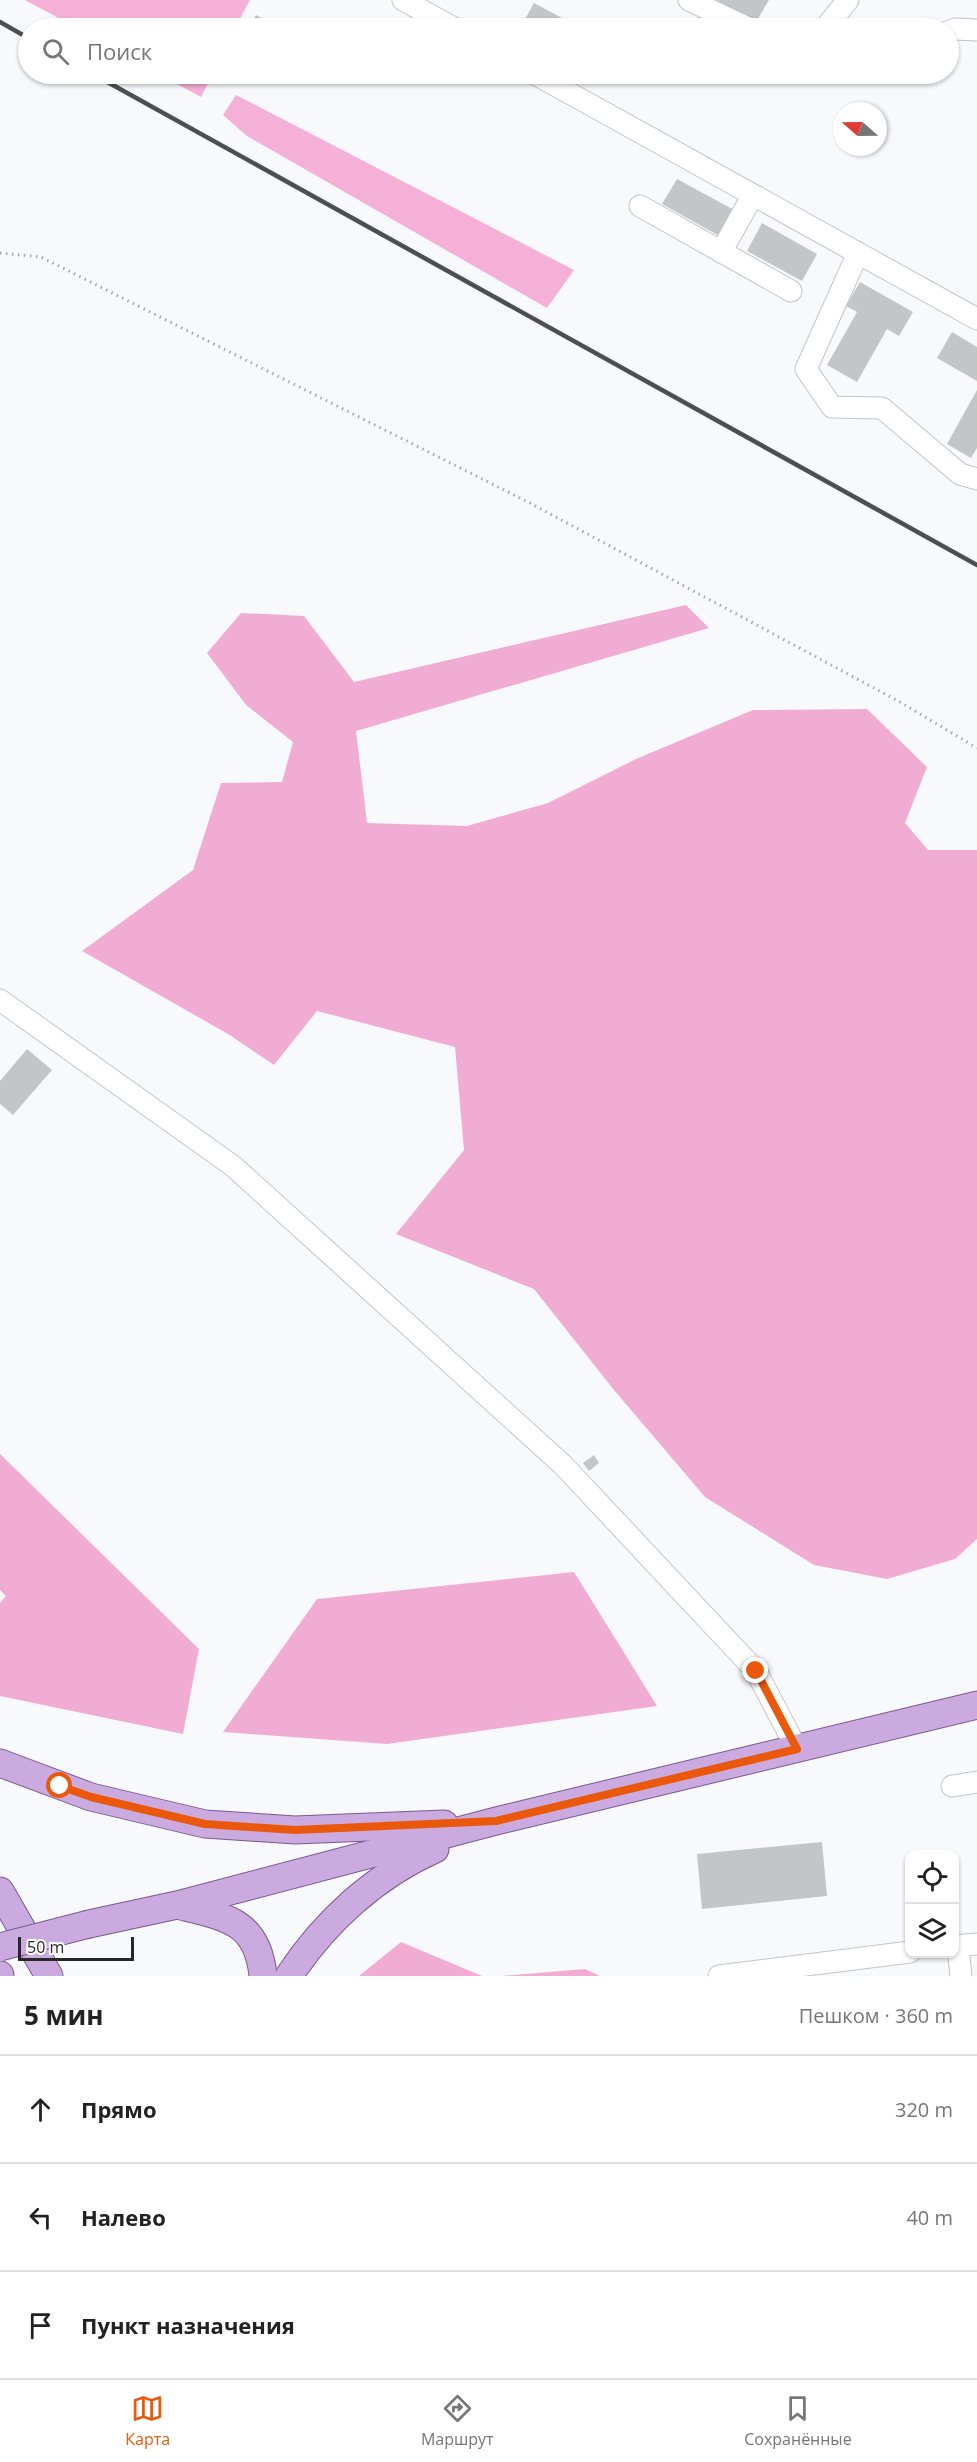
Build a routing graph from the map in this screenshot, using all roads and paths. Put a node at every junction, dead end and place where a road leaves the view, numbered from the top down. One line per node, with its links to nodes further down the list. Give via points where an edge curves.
1 (403, 0): 4 (street)
2 (689, 0): 5 (street)
3 (848, 0): 6 (street)
4 (436, 18)
5 (727, 18)
6 (833, 18)
7 (959, 29): 8 (street)
8 (977, 30)
9 (553, 84): 10 (street)
10 (753, 195): 12 (street); 14 (street)
11 (640, 206): 12 (street)
12 (722, 252): 15 (street)
13 (0, 253): 18 (path, via 41,257 518,497 900,702)
14 (858, 253): 16 (street); 17 (street, via 806,369 832,407 882,408 960,474)
15 (791, 291)
16 (977, 319)
17 (977, 479)
18 (977, 748)
19 (0, 1000): 21 (street, via 233,1166 563,1465 756,1671)
20 (977, 1705): 21 (main road)
21 (797, 1749): 25 (main road)
22 (0, 1763): 25 (main road, via 91,1797 205,1824 295,1830)
23 (977, 1782): 24 (street)
24 (952, 1786)
25 (496, 1821): 27 (main road); 33 (main road, via 419,1856 379,1880 337,1916)
26 (0, 1891): 31 (main road)
27 (177, 1905): 29 (main road, bridge); 32 (main road, via 227,1917 250,1936 261,1954)
28 (963, 1945): 35 (street)
29 (0, 1947)
30 (905, 1953): 34 (street)
31 (49, 1976)
32 (263, 1976)
33 (289, 1976)
34 (719, 1976)
35 (961, 1976)

